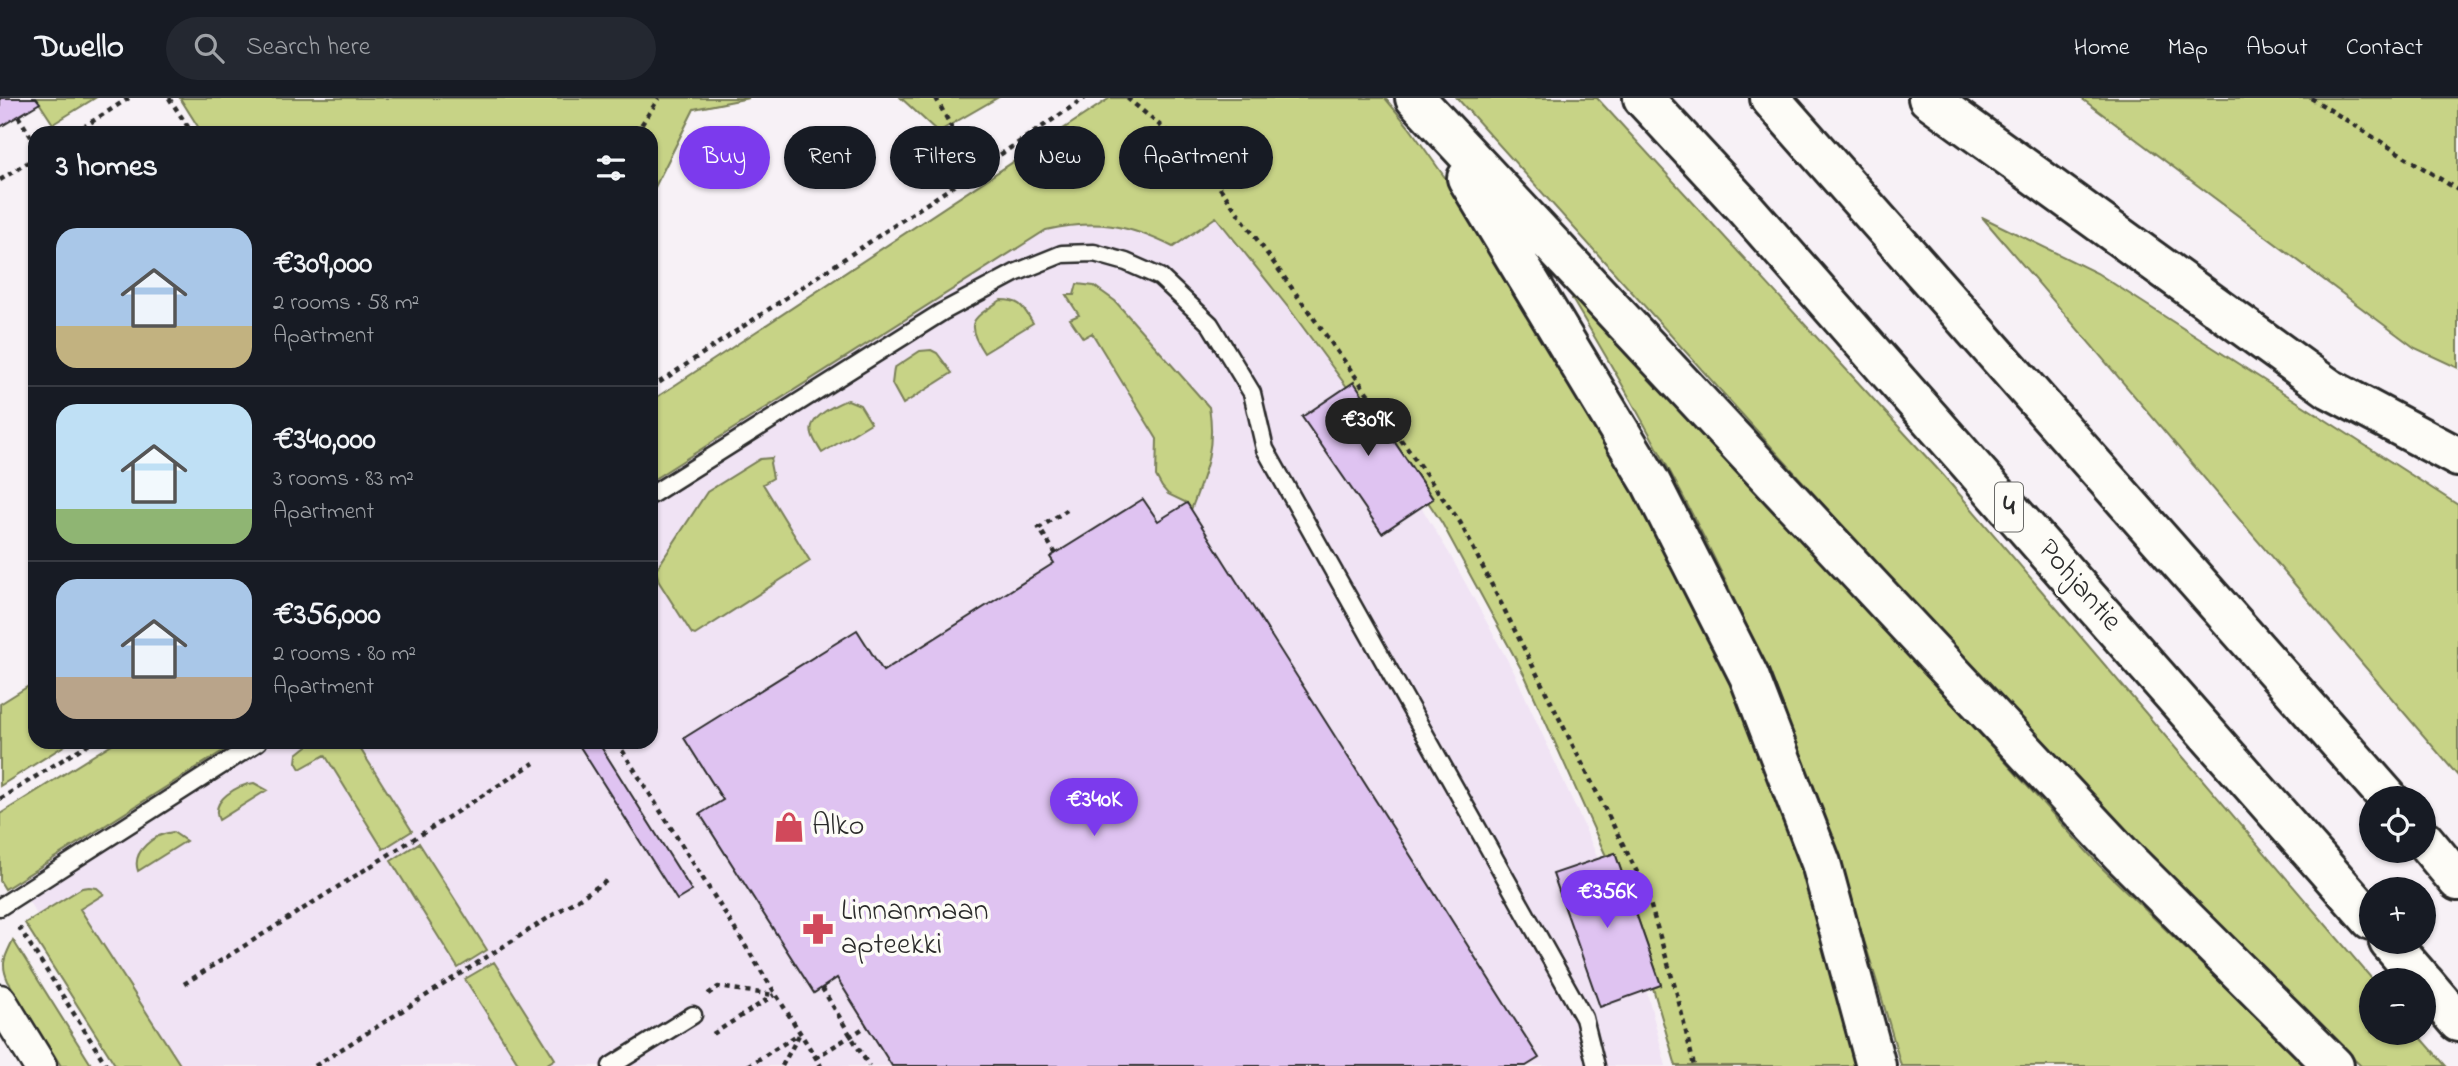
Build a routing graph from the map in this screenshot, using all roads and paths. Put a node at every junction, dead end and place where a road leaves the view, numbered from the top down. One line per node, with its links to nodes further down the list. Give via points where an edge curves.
1 (129, 98): 13 (path)
2 (169, 98): 14 (path)
3 (659, 98): 15 (path)
4 (936, 98): 16 (path)
5 (1085, 98): 18 (path)
6 (1127, 98): 62 (path, via 1198,156 1460,522 1646,890)
7 (1643, 98): 38 (highway, Pohjantie / 4)
8 (1770, 98): 32 (highway)
9 (1927, 98): 24 (highway, via 2330,389)
10 (2311, 98): 22 (path)
11 (1421, 104): 63 (highway, via 1651,483 1749,676 1821,863); 64 (highway, via 2121,854)
12 (18, 116): 17 (path)
13 (85, 126)
14 (187, 126)
15 (641, 126)
16 (951, 126)
17 (28, 132)
18 (1000, 153)
19 (28, 162): 20 (path)
20 (0, 180)
21 (946, 189): 23 (path)
22 (2458, 190)
23 (658, 383)
24 (2458, 457)
25 (658, 491): 61 (lane, via 942,312 1015,273 1062,254 1094,254 1160,277 1209,324 1252,393 1265,449 1584,1018)
26 (1067, 510): 27 (path, via 1039,528)
27 (1056, 554)
28 (80, 749): 33 (path)
29 (247, 749): 37 (lane)
30 (621, 749): 43 (path)
31 (534, 763): 41 (path)
32 (2377, 786)
33 (0, 799)
34 (2436, 854): 36 (highway)
35 (608, 880): 55 (path)
36 (2458, 881)
37 (3, 906): 54 (path)
38 (2359, 906)
39 (2399, 954): 40 (highway)
40 (2412, 968)
41 (184, 984)
42 (821, 988): 50 (path)
43 (774, 995): 46 (path, via 718,988); 49 (path); 51 (path)
44 (2436, 996): 47 (highway)
45 (0, 1001): 53 (street)
46 (696, 1007): 56 (lane)
47 (2458, 1022)
48 (867, 1026): 50 (path)
49 (799, 1034): 52 (path); 57 (path); 58 (path)
50 (851, 1035): 52 (path); 60 (path)
51 (707, 1038)
52 (815, 1058): 59 (path)
53 (40, 1066)
54 (107, 1066)
55 (315, 1066)
56 (611, 1066)
57 (748, 1066)
58 (782, 1066)
59 (821, 1066)
60 (869, 1066)
61 (1596, 1066)
62 (1694, 1066)
63 (1876, 1066)
64 (2333, 1066)

